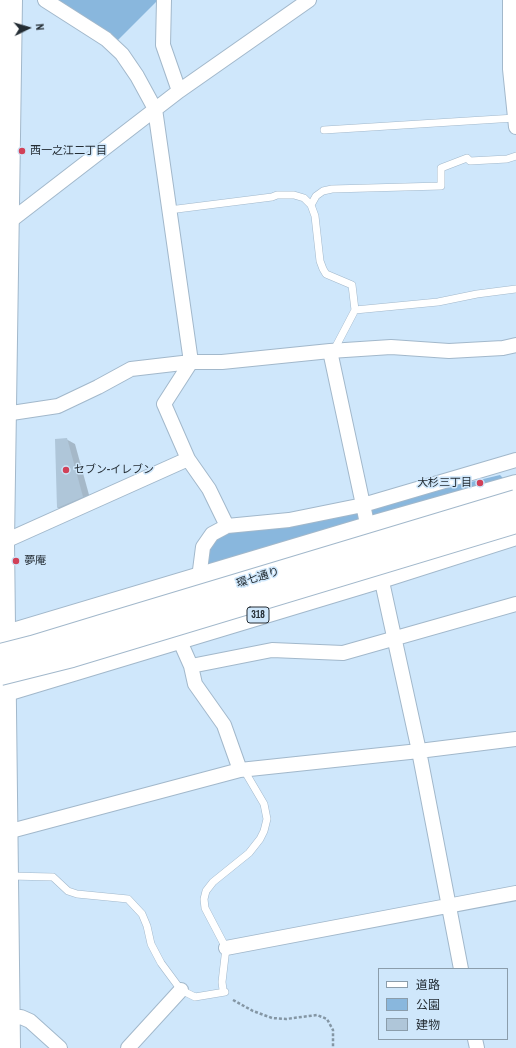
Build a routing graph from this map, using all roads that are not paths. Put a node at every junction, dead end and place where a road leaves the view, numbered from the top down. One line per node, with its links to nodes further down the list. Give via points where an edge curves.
1 (11, 0): 13 (main road)
2 (46, 0): 7 (street, via 106,39 122,54)
3 (164, 0): 6 (street, via 163,45)
4 (309, 0): 6 (street)
5 (511, 0): 8 (street, via 510,69)
6 (179, 91): 7 (street)
7 (155, 109): 12 (street); 13 (street)
8 (516, 123): 9 (lane)
9 (324, 130)
10 (516, 156): 11 (lane, via 507,159 470,161 467,158 441,168 441,186 332,189 316,196)
11 (311, 205): 12 (lane, via 304,198 294,195 276,195); 15 (lane, via 315,216 320,261 326,274 352,285)
12 (169, 210): 18 (street)
13 (9, 222): 19 (main road)
14 (516, 289): 15 (lane, via 438,302)
15 (355, 310): 17 (lane)
16 (516, 345): 17 (street, via 449,351 391,347)
17 (332, 350): 18 (street, via 222,362); 24 (street)
18 (191, 362): 19 (street, via 131,369 58,406); 20 (street, via 164,404)
19 (5, 414): 29 (main road)
20 (188, 459): 26 (street, via 210,488); 29 (street)
21 (516, 460): 24 (street)
22 (516, 486): 27 (main road)
23 (516, 501): 35 (main road, 環七通り, bridge, via 32,647)
24 (363, 505): 26 (street, via 288,520); 27 (street)
25 (516, 522): 37 (main road, 環七通り / 318, bridge, via 72,656)
26 (227, 526): 31 (street, via 212,534 203,547)
27 (368, 528): 31 (main road)
28 (516, 534): 30 (main road, 318)
29 (3, 542): 35 (main road)
30 (381, 577): 33 (street); 34 (main road, 318)
31 (199, 578): 35 (main road)
32 (516, 604): 33 (street)
33 (395, 638): 36 (street, via 343,653 272,650); 39 (street)
34 (179, 639): 36 (street); 37 (main road, 318)
35 (2, 643): 37 (main road)
36 (191, 666): 40 (street, via 195,684 224,725)
37 (2, 686): 41 (main road)
38 (516, 739): 39 (street)
39 (419, 751): 40 (street); 44 (street)
40 (242, 770): 41 (street); 45 (lane, via 264,804 267,819 260,839 206,891 205,908)
41 (7, 832): 42 (main road)
42 (8, 876): 47 (lane, via 53,877 68,891 77,894 128,898 142,914 151,944 161,963); 48 (main road)
43 (516, 893): 44 (street)
44 (449, 906): 45 (street); 46 (street)
45 (226, 948): 47 (lane, via 222,982 224,991 195,997)
46 (462, 968)
47 (181, 990): 51 (street)
48 (9, 1019): 49 (main road); 50 (street, via 20,1018 30,1021)
49 (9, 1048)
50 (60, 1048)
51 (128, 1048)

